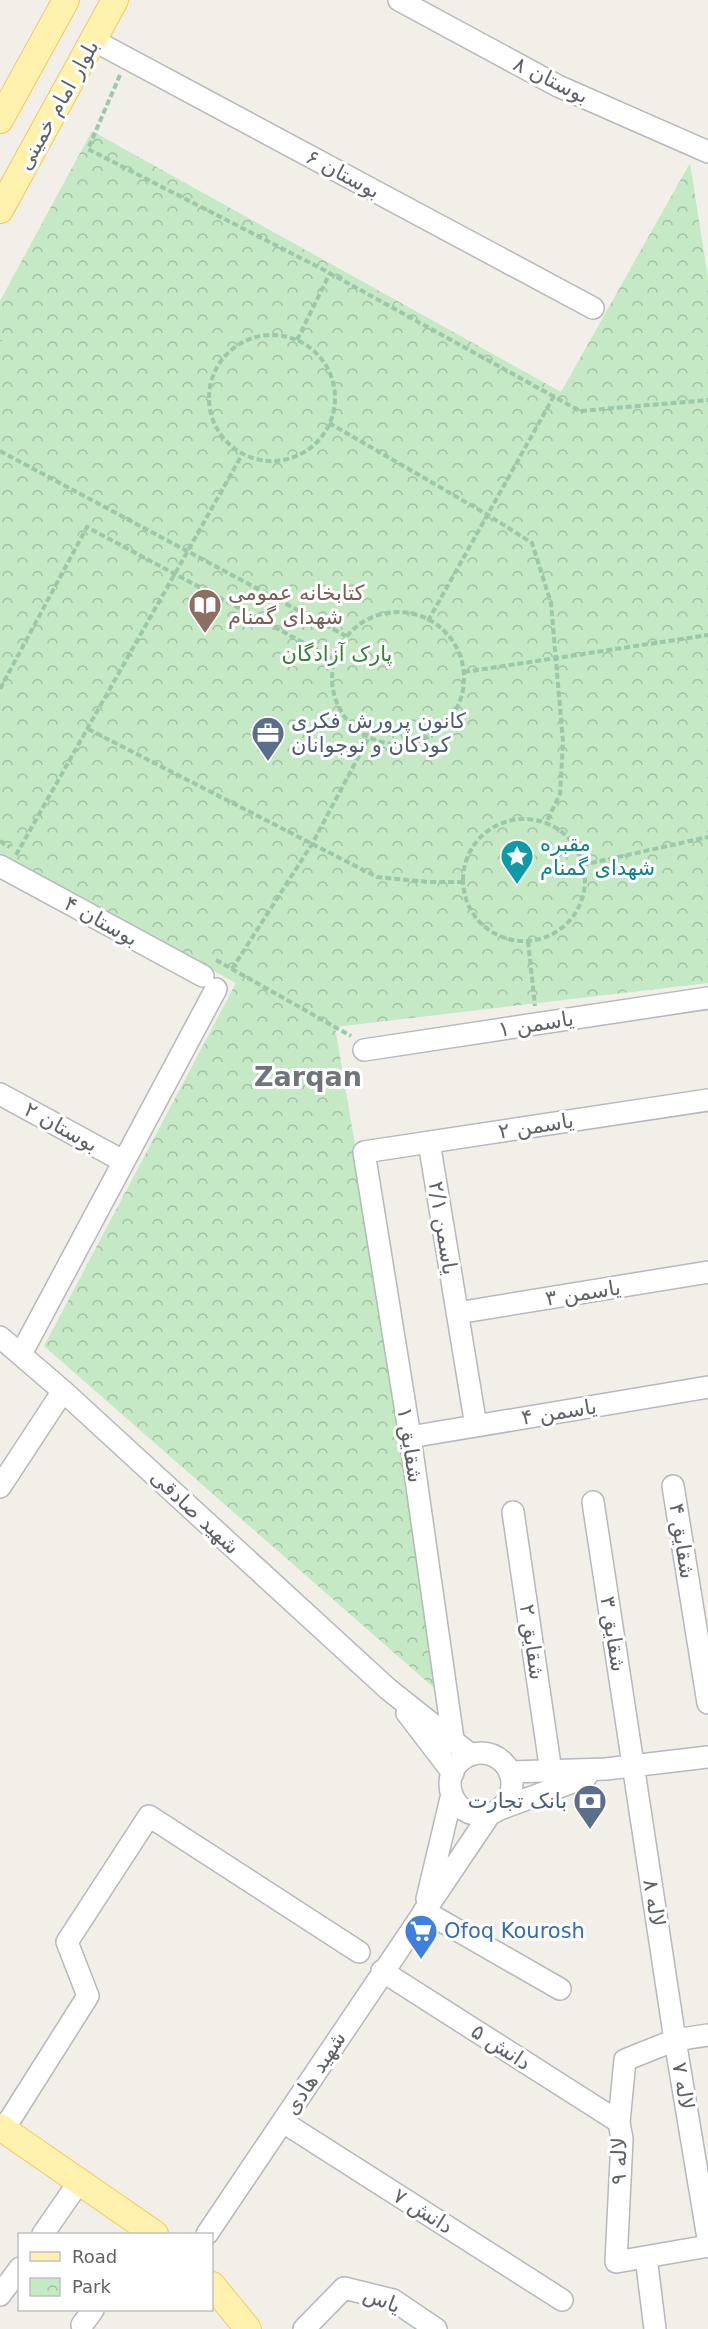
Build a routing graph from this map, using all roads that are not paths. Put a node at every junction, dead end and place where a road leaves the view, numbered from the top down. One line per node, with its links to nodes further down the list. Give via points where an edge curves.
1 (115, 0): 4 (main road, بلوار امام خمینی)
2 (399, 0): 6 (street, بوستان ۸, via 558,86)
3 (59, 3): 5 (main road, بلوار امام خمینی)
4 (93, 40): 7 (main road, بلوار امام خمینی); 8 (street, بوستان ۶)
5 (0, 120)
6 (708, 152)
7 (0, 210)
8 (593, 308)
9 (3, 867): 16 (street, بوستان ۴, via 210,974)
10 (708, 998): 11 (street, یاسمن ۱)
11 (363, 1042)
12 (0, 1094): 16 (street, بوستان ۲)
13 (708, 1101): 14 (street, یاسمن ۲)
14 (429, 1142): 15 (street, یاسمن ۲); 18 (street, یاسمن ۲/۱)
15 (364, 1152): 24 (street, شقایق ۱)
16 (123, 1161): 20 (street)
17 (708, 1272): 18 (street, یاسمن ۳)
18 (457, 1313): 23 (street, یاسمن ۲/۱)
19 (0, 1337): 20 (street, شهید صادقی)
20 (21, 1354): 22 (street, شهید صادقی)
21 (708, 1388): 23 (street, یاسمن ۴)
22 (63, 1390): 26 (street); 29 (street, شهید صادقی)
23 (476, 1426): 24 (street, یاسمن ۴)
24 (410, 1437): 31 (street, شقایق ۱)
25 (673, 1486): 30 (street, شقایق ۴)
26 (0, 1487)
27 (593, 1502): 34 (street, شقایق ۳)
28 (513, 1512): 37 (street, شقایق ۲)
29 (388, 1689): 31 (street); 38 (street)
30 (708, 1703)
31 (453, 1739): 32 (street)
32 (471, 1755): 36 (street, via 489,1754); 38 (street)
33 (708, 1757): 34 (street)
34 (633, 1766): 35 (street); 46 (street, لاله ۸)
35 (606, 1769): 37 (street); 40 (street)
36 (510, 1772): 37 (street); 40 (street, via 512,1792)
37 (551, 1772)
38 (453, 1773): 39 (street)
39 (452, 1794): 40 (street, via 471,1814); 41 (street)
40 (495, 1811): 41 (street, شهید هادی)
41 (424, 1911): 43 (street, شهید هادی); 44 (street)
42 (359, 1952): 49 (street, via 149,1816 67,1942 88,1996)
43 (382, 1971): 47 (street, شهید هادی); 48 (street, دانش ۵)
44 (560, 1989)
45 (708, 2035): 46 (street)
46 (675, 2040): 48 (street, لاله ۹, via 625,2060); 54 (street, لاله ۷)
47 (283, 2122): 53 (street, شهید هادی); 60 (street, دانش ۷)
48 (619, 2122): 56 (street, لاله ۹, via 622,2139 616,2262)
49 (2, 2128): 50 (main road)
50 (79, 2182): 51 (street); 52 (main road)
51 (44, 2233)
52 (149, 2233)
53 (208, 2233)
54 (708, 2238)
55 (708, 2246): 56 (street)
56 (646, 2257): 64 (street)
57 (18, 2271): 59 (street)
58 (213, 2286): 61 (main road)
59 (0, 2295)
60 (562, 2300)
61 (248, 2329)
62 (304, 2329): 63 (street, یاس, via 344,2288 393,2300)
63 (436, 2329)
64 (655, 2329)

